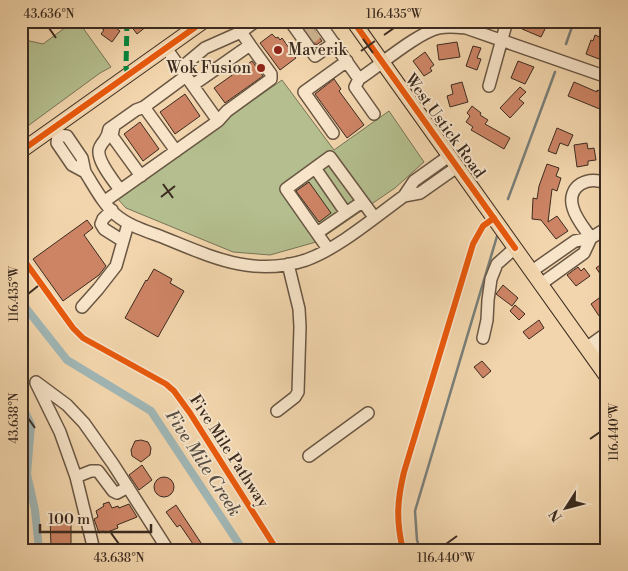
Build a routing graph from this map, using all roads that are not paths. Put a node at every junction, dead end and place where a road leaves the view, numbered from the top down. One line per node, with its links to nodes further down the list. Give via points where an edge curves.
1 (204, 21): 10 (main road)
2 (256, 21): 6 (street)
3 (353, 21): 12 (main road, West Ustick Road)
4 (507, 21): 7 (street)
5 (308, 29): 8 (street); 8 (street, via 315,56)
6 (241, 32): 9 (street); 13 (street, via 205,48)
7 (501, 40): 12 (street, via 450,26 423,34); 14 (street); 17 (street)
8 (334, 43): 11 (street)
9 (250, 45): 16 (street); 20 (street, via 271,74 271,79)
10 (166, 48): 13 (street); 22 (main road)
11 (347, 62): 15 (street); 23 (street, via 304,92)
12 (383, 62): 15 (street); 28 (main road, West Ustick Road)
13 (183, 72): 16 (street); 18 (street)
14 (607, 77)
15 (359, 79): 19 (street, via 355,87)
16 (193, 85): 20 (street)
17 (489, 86)
18 (144, 106): 21 (street); 27 (street)
19 (374, 114)
20 (218, 121): 27 (street)
21 (114, 126): 24 (street); 26 (street, via 109,129 108,138)
22 (56, 131): 25 (main road); 34 (street, via 57,143 72,165 85,172)
23 (332, 132)
24 (114, 139): 26 (street); 30 (street)
25 (21, 151)
26 (98, 151): 32 (street, via 99,158)
27 (176, 151): 30 (street)
28 (453, 162): 36 (street, via 414,181 404,196); 42 (main road, West Ustick Road)
29 (314, 168): 33 (street, via 330,158); 35 (street); 39 (street, via 286,189)
30 (141, 176): 32 (street)
31 (607, 184): 40 (street, via 590,179 581,183 572,198 575,214)
32 (120, 190): 34 (street)
33 (362, 202): 35 (street); 36 (street)
34 (108, 206): 37 (street); 41 (street, via 102,224 104,229)
35 (346, 213): 39 (street)
36 (374, 218): 43 (street)
37 (128, 224): 41 (street); 44 (street, via 220,260 262,267)
38 (607, 228): 40 (street)
39 (317, 233): 43 (street)
40 (591, 238): 45 (street, via 575,241); 46 (street, via 584,253)
41 (123, 241): 47 (street, via 116,266)
42 (516, 248): 45 (main road, West Ustick Road); 49 (street, via 497,264 491,279)
43 (328, 249): 44 (street)
44 (292, 263): 53 (street, via 300,327 298,392)
45 (532, 271): 46 (main road, West Ustick Road)
46 (541, 284): 51 (main road, West Ustick Road)
47 (82, 307)
48 (607, 333): 51 (street)
49 (483, 338)
50 (607, 345): 51 (street)
51 (589, 352): 52 (main road, West Ustick Road)
52 (607, 377)
53 (276, 411)
54 (368, 413): 55 (street)
55 (309, 456)
56 (111, 460): 57 (street); 58 (street, via 67,404 36,382 60,432); 59 (street)
57 (98, 471): 58 (street); 59 (street, via 113,491 117,493)
58 (76, 477): 60 (street)
59 (128, 487): 61 (street)
60 (94, 550)
61 (168, 550)

